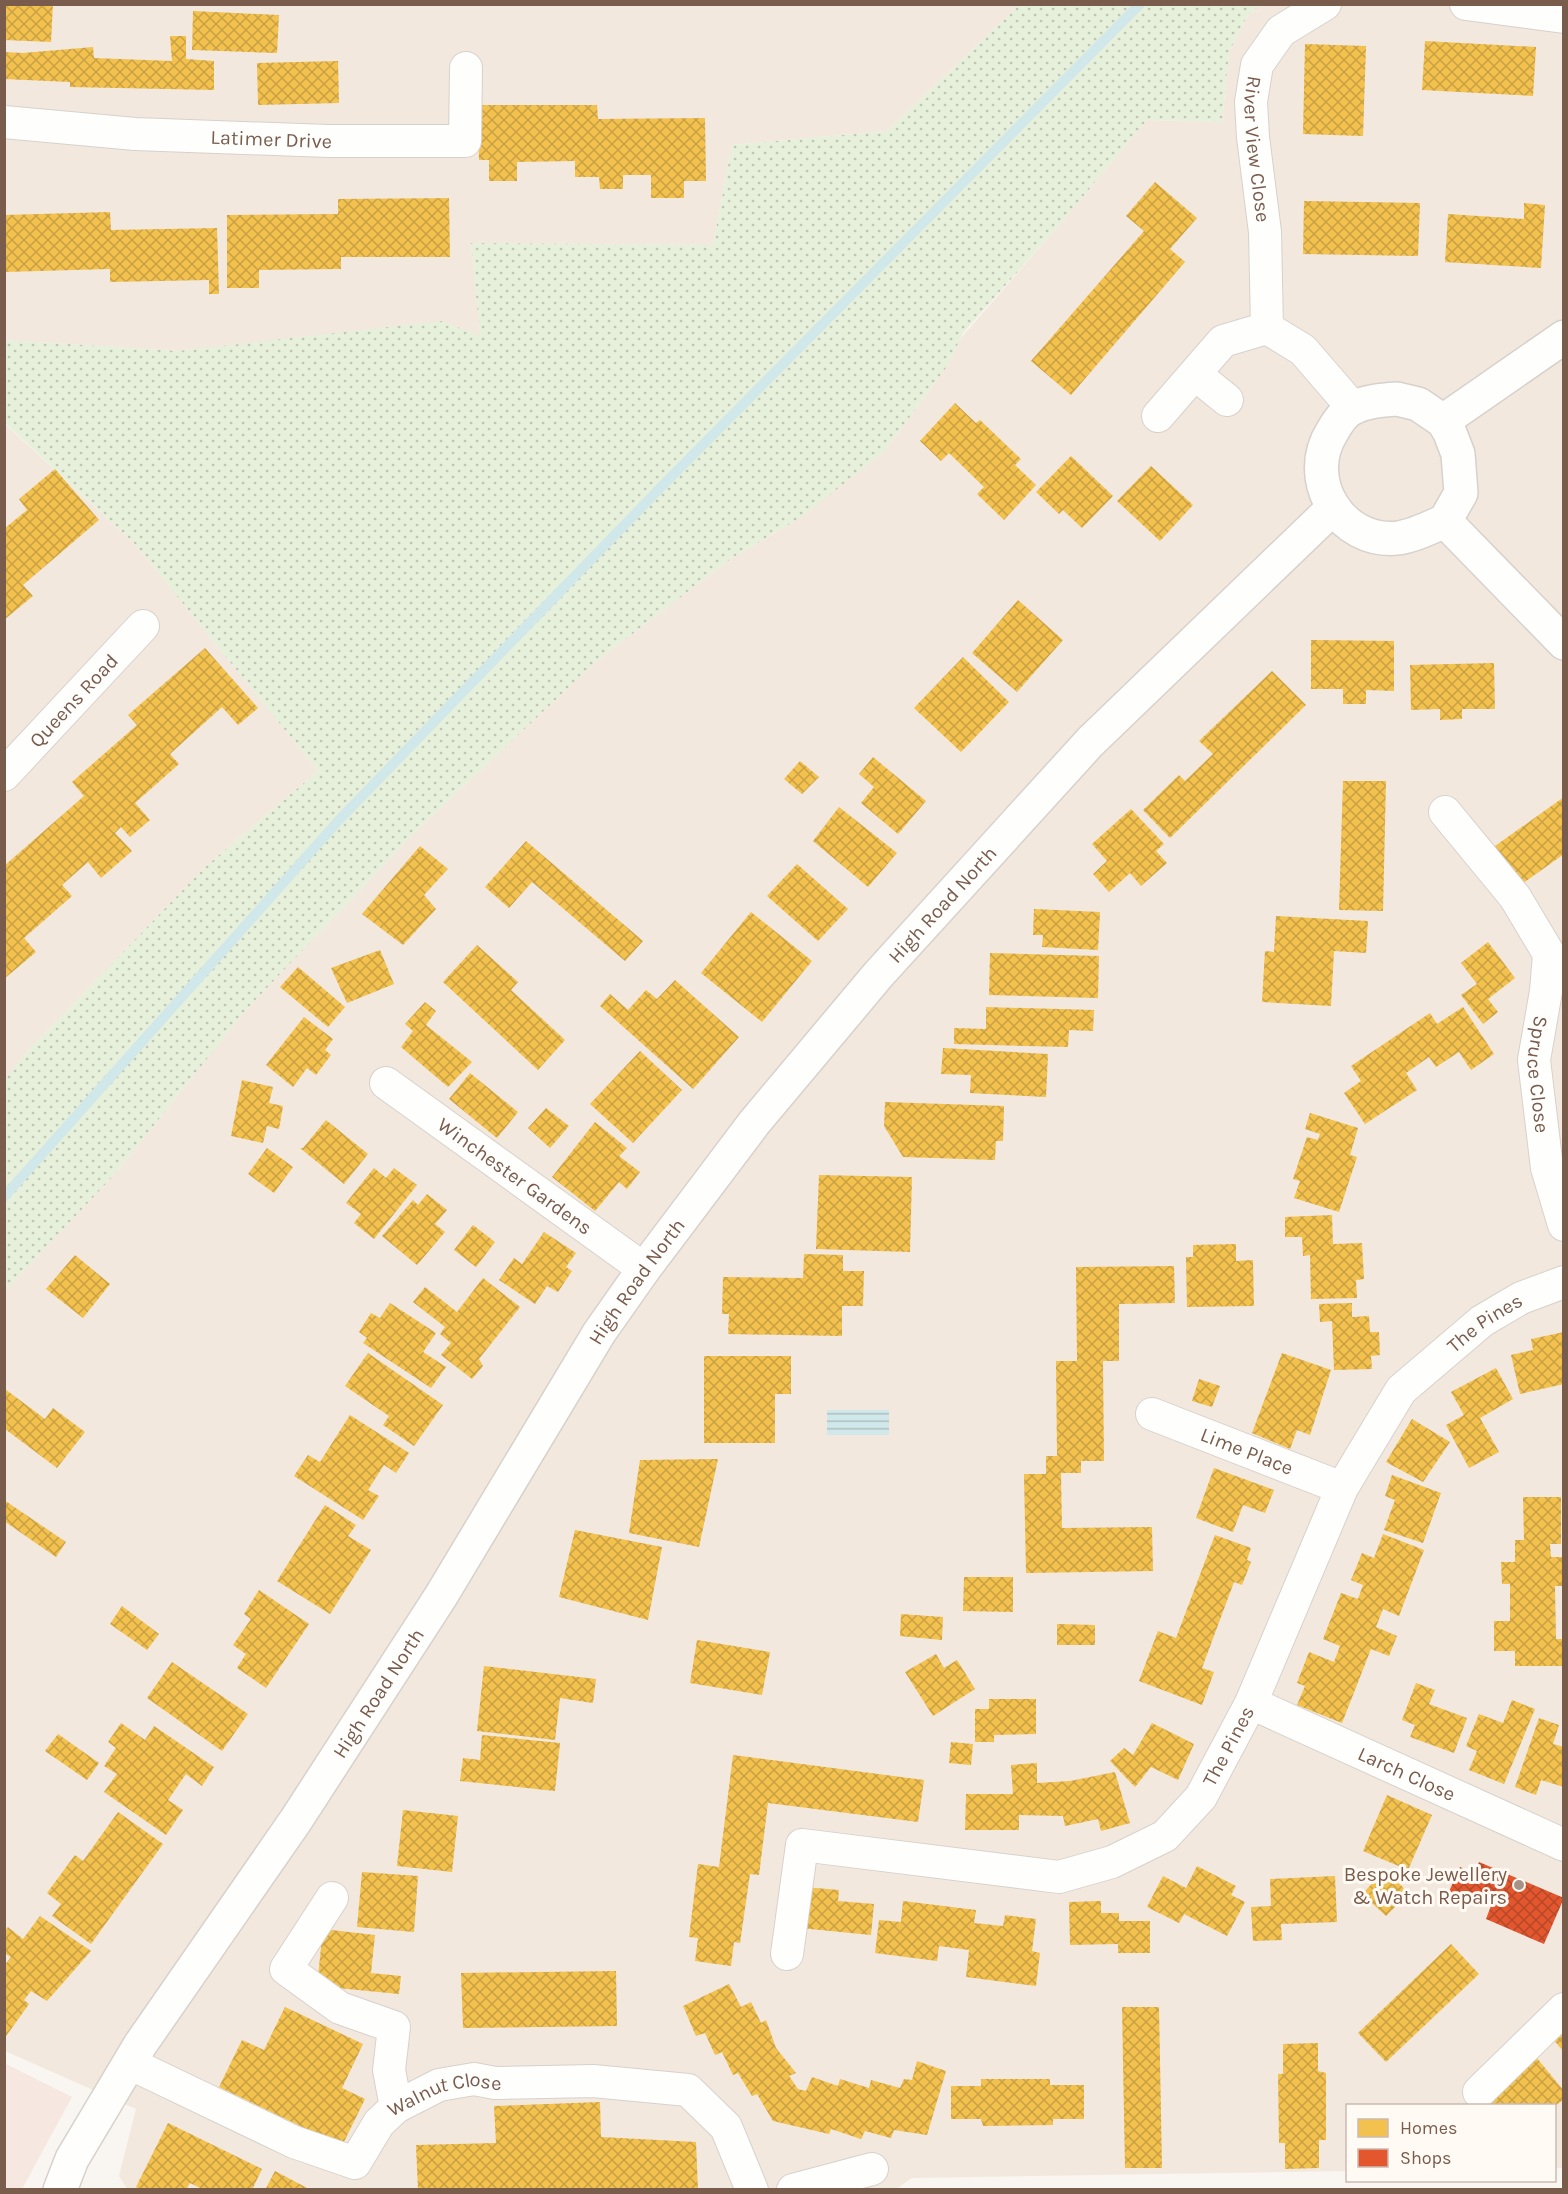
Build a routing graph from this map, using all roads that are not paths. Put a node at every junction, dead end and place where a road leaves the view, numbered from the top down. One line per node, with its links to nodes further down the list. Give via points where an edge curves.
1 (1325, 4): 6 (street, River View Close, via 1281,31 1257,65 1251,102 1265,232)
2 (1466, 4): 3 (street)
3 (1563, 17)
4 (466, 68): 5 (street, Latimer Drive, via 465,141 135,134)
5 (4, 122)
6 (1267, 328): 8 (street, via 1223,341); 10 (street, via 1303,350)
7 (1563, 337): 12 (street)
8 (1195, 374): 9 (street); 11 (street)
9 (1227, 400)
10 (1353, 408): 12 (street, via 1376,400 1397,399 1418,404); 13 (street, via 1338,421 1326,441 1320,464 1323,487)
11 (1158, 417)
12 (1443, 421): 14 (street, via 1458,454 1461,493)
13 (1333, 508): 14 (street, via 1350,525 1373,536 1398,538); 21 (street, High Road North, via 1090,742 878,975 754,1123)
14 (1445, 521): 16 (street)
15 (143, 626): 17 (street, Queens Road)
16 (1563, 643)
17 (4, 775)
18 (1445, 812): 20 (street, Spruce Close, via 1515,897 1549,954 1534,1060 1547,1168)
19 (386, 1083): 21 (street, Winchester Gardens)
20 (1563, 1225)
21 (644, 1269): 30 (street, High Road North, via 599,1333 441,1596 296,1820)
22 (1563, 1282): 24 (street, The Pines, via 1521,1298 1482,1321 1401,1390)
23 (1152, 1414): 24 (street, Lime Place)
24 (1342, 1488): 25 (street, The Pines)
25 (1251, 1703): 26 (street, Larch Close); 28 (street, The Pines, via 1200,1797 1165,1836 1112,1863 1059,1877 802,1845)
26 (1563, 1845)
27 (332, 1898): 32 (street, via 286,1969 340,2008 394,2027 389,2070)
28 (787, 1954)
29 (1563, 2008): 31 (street)
30 (129, 2063): 32 (street, Walnut Close, via 294,2142 355,2163 379,2123); 34 (street, High Road North)
31 (1479, 2092)
32 (396, 2107): 36 (street, Walnut Close, via 439,2085 474,2079 495,2083 593,2081 688,2090 726,2127)
33 (872, 2169): 37 (street)
34 (74, 2174): 35 (street, High Road North)
35 (60, 2190)
36 (752, 2190)
37 (793, 2190)

